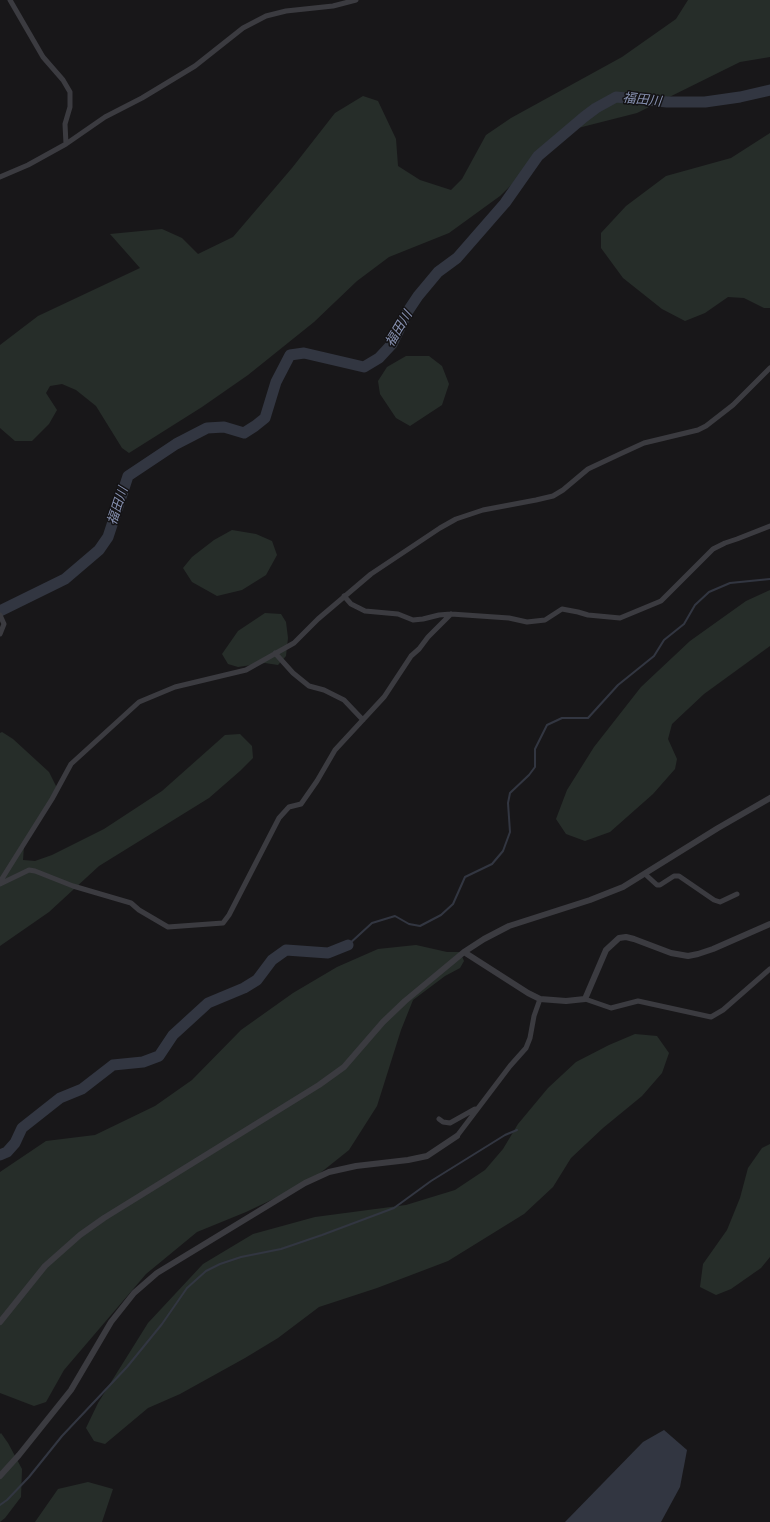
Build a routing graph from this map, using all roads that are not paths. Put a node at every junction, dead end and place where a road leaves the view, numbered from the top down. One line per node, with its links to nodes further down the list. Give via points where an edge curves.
1 (10, 0): 3 (street, via 44,58 70,92)
2 (356, 0): 3 (street, via 266,16 243,28 195,66 105,117)
3 (66, 144): 4 (street)
4 (0, 177)
5 (770, 368): 7 (street, via 733,405 702,428 644,443 588,469 553,496 483,510 456,519 371,574)
6 (770, 526): 8 (street, via 725,542 713,550 661,601 620,618 562,609 546,620 527,622 509,618)
7 (344, 596): 8 (street, via 351,604 365,611 398,614 413,620); 11 (street, via 294,642)
8 (451, 614): 12 (street, via 411,656 384,697)
9 (1, 617): 10 (street, via 4,624)
10 (0, 634)
11 (275, 653): 12 (street, via 309,686 344,700); 15 (street, via 246,670 175,687 140,702 72,764)
12 (363, 720): 15 (street, via 335,750 301,804 289,807 279,818 223,923 168,927 131,903 73,886 36,870 29,870)
13 (770, 798): 14 (street)
14 (645, 874): 16 (street, via 657,885 679,876 720,902); 18 (street, via 604,895 509,926)
15 (0, 883)
16 (737, 894)
17 (770, 924): 21 (street, via 713,949 688,956 671,953 634,939 619,938 606,950)
18 (464, 952): 20 (street); 25 (street, via 383,1022 344,1066 319,1085 80,1235 45,1266)
19 (770, 969): 21 (street, via 723,1010 711,1017 638,1001 611,1008)
20 (540, 999): 21 (street); 22 (street, via 526,1048)
21 (585, 999)
22 (478, 1108): 23 (street, via 450,1123); 24 (street)
23 (439, 1119)
24 (457, 1136): 26 (street, via 427,1156 356,1166 330,1172 305,1183 157,1273 134,1293 116,1316 71,1390)
25 (0, 1322)
26 (0, 1476)

